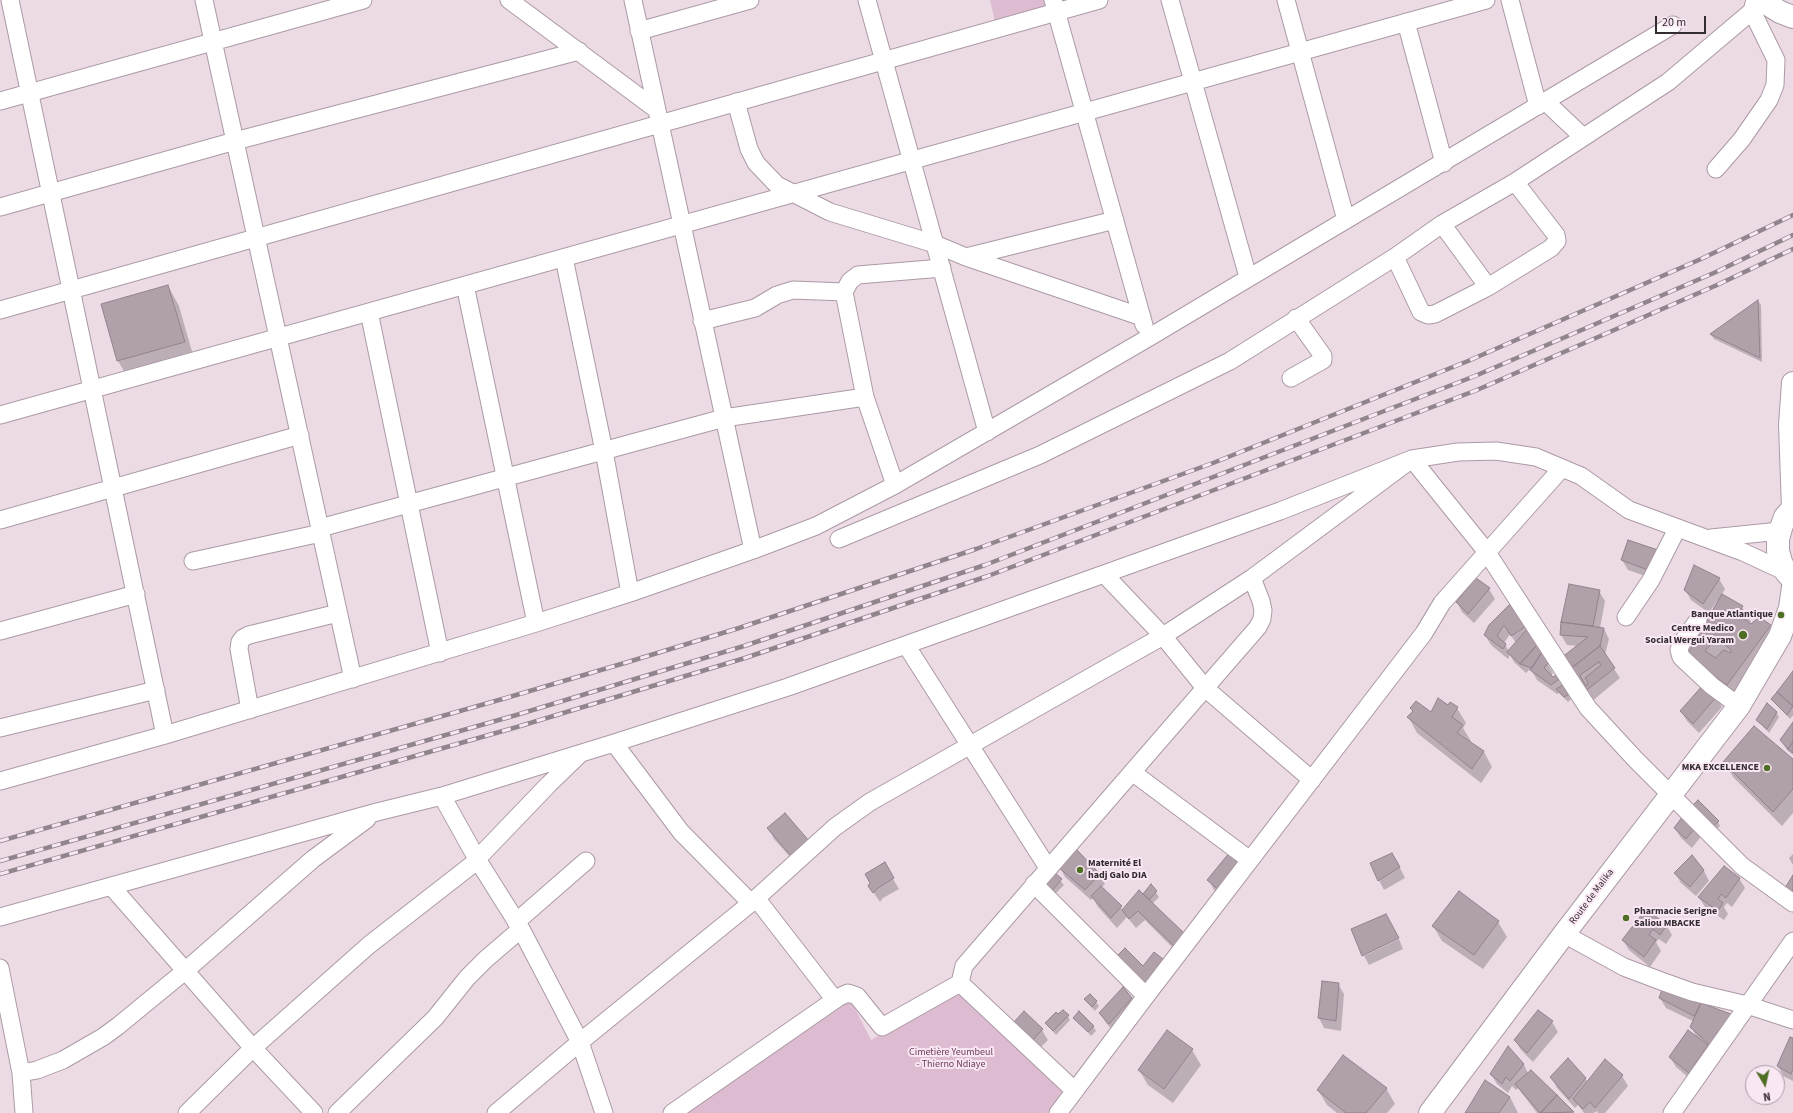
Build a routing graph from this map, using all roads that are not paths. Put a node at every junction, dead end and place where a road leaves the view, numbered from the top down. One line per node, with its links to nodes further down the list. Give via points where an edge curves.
1 (10, 0): 24 (street)
2 (204, 0): 19 (street)
3 (363, 0): 19 (street)
4 (509, 0): 20 (street)
5 (633, 0): 18 (street)
6 (750, 0): 18 (street)
7 (867, 0): 22 (street)
8 (1099, 0): 14 (street)
9 (1170, 0): 23 (street)
10 (1286, 0): 21 (street)
11 (1486, 0): 16 (street)
12 (1510, 0): 27 (street)
13 (1756, 4): 15 (main road); 30 (street, via 1668,82); 34 (street, via 1776,60 1775,85 1742,139)
14 (1055, 6): 22 (street); 28 (street)
15 (1793, 16)
16 (1406, 22): 21 (street); 33 (street)
17 (1673, 26): 27 (street)
18 (640, 32): 29 (street)
19 (213, 42): 24 (street); 31 (street)
20 (579, 51): 29 (street); 31 (street)
21 (1300, 52): 23 (street); 40 (street)
22 (884, 61): 26 (street); 32 (street)
23 (1193, 82): 28 (street); 49 (street)
24 (29, 93): 25 (street); 36 (street)
25 (0, 101)
26 (736, 102): 29 (street); 37 (street, via 749,149 756,163 777,185)
27 (1542, 104): 30 (street); 33 (street)
28 (1085, 112): 32 (street); 39 (street)
29 (658, 117): 41 (street); 43 (street)
30 (1583, 137): 35 (street)
31 (235, 142): 36 (street); 43 (street)
32 (912, 160): 37 (street); 44 (street)
33 (1444, 162): 40 (street)
34 (1716, 169)
35 (1515, 182): 42 (street); 51 (street, via 1556,235 1557,241 1551,248)
36 (51, 193): 38 (street); 52 (street)
37 (793, 194): 41 (street); 44 (street, via 830,212)
38 (0, 207)
39 (1115, 220): 45 (street); 56 (street)
40 (1346, 220): 49 (street)
41 (682, 224): 47 (street); 58 (street)
42 (1442, 224): 46 (street); 51 (street)
43 (256, 238): 52 (street); 59 (street)
44 (935, 244): 45 (street); 48 (street)
45 (966, 257): 56 (street)
46 (1395, 257): 51 (street, via 1421,312 1435,314); 57 (street)
47 (564, 258): 50 (street); 70 (street)
48 (942, 268): 53 (street, via 858,276 850,281); 67 (street)
49 (1248, 278): 60 (street)
50 (465, 285): 55 (street); 73 (street)
51 (1488, 287)
52 (71, 290): 54 (street); 63 (street)
53 (844, 292): 58 (street, via 793,290 777,295 755,308); 64 (street)
54 (0, 310)
55 (369, 312): 59 (street); 76 (street)
56 (1142, 317): 60 (street)
57 (1296, 318): 61 (street, via 1323,356 1323,360); 83 (street, via 1230,361 1040,455)
58 (702, 321): 66 (street)
59 (278, 338): 63 (street); 68 (street)
60 (1148, 338): 67 (street)
61 (1291, 378)
62 (1793, 383): 69 (main road, via 1790,425)
63 (92, 389): 65 (street); 75 (street)
64 (865, 397): 66 (street); 74 (street)
65 (0, 415)
66 (724, 418): 70 (street); 84 (street)
67 (987, 432): 74 (street)
68 (300, 435): 75 (street); 80 (street)
69 (1792, 441): 77 (main road)
70 (604, 451): 73 (street); 90 (street)
71 (1412, 459): 72 (street, via 1458,452 1496,451 1536,457); 85 (street); 87 (street); 88 (street)
72 (1562, 468): 79 (street, via 1581,476 1629,510); 85 (street)
73 (505, 478): 76 (street); 95 (street)
74 (895, 485): 84 (street, via 816,526)
75 (113, 489): 78 (street); 91 (street)
76 (409, 504): 80 (street); 100 (street)
77 (1793, 508): 81 (main road)
78 (0, 520)
79 (1677, 529): 82 (street); 93 (street, via 1651,580)
80 (320, 531): 86 (street); 92 (street)
81 (1780, 531): 82 (street); 89 (main road, via 1778,551)
82 (1705, 538): 89 (street, via 1743,552)
83 (839, 539)
84 (752, 550): 90 (street)
85 (1486, 551): 113 (street, via 1442,603 1424,633); 116 (street, via 1588,708)
86 (193, 561)
87 (1104, 574): 97 (street); 98 (street)
88 (1252, 578): 97 (street); 103 (street, via 1261,601 1262,618 1258,627)
89 (1791, 580): 102 (main road, Route de Malika, via 1790,608 1780,636)
90 (630, 593): 95 (street)
91 (136, 594): 96 (street); 104 (street)
92 (338, 613): 101 (street); 106 (street, via 243,638 239,649)
93 (1626, 617)
94 (1698, 620): 105 (street, via 1680,644 1681,657 1712,686)
95 (536, 623): 100 (street)
96 (0, 631)
97 (1163, 636): 103 (street); 110 (street)
98 (906, 645): 109 (street, via 788,687); 110 (street)
99 (1793, 645): 102 (main road, Route de Malika)
100 (440, 652): 101 (street)
101 (353, 679): 106 (street)
102 (1754, 682): 105 (main road, Route de Malika)
103 (1205, 688): 112 (street); 113 (street)
104 (156, 690): 107 (street); 108 (street)
105 (1739, 706): 116 (main road, Route de Malika)
106 (250, 710): 108 (street)
107 (0, 728)
108 (166, 736): 114 (street)
109 (614, 743): 111 (street); 124 (street, via 681,832)
110 (970, 745): 121 (street); 124 (street, via 864,806 835,827)
111 (582, 753): 115 (street); 118 (street, via 549,784)
112 (1132, 772): 119 (street); 121 (street)
113 (1312, 780): 119 (street)
114 (0, 781)
115 (442, 796): 117 (street); 118 (street)
116 (1671, 796): 125 (street, via 1742,866); 128 (main road, Route de Malika)
117 (377, 812): 123 (street); 131 (street, via 313,859)
118 (478, 860): 127 (street); 139 (street, via 369,945)
119 (1250, 860): 133 (street)
120 (586, 861): 127 (street)
121 (1048, 868): 122 (street)
122 (1034, 884): 132 (street, via 964,966); 133 (street)
123 (112, 886): 126 (street); 131 (street)
124 (753, 901): 134 (street); 138 (street)
125 (1793, 903)
126 (0, 917)
127 (519, 925): 138 (street); 147 (street, via 468,978 435,1018)
128 (1564, 934): 135 (street, via 1624,967 1713,998); 143 (main road, Route de Malika)
129 (1793, 941): 135 (street)
130 (0, 968): 137 (street)
131 (185, 971): 139 (street); 140 (street, via 103,1037 63,1060)
132 (960, 983): 134 (street, via 882,1027 857,996 848,993); 141 (street)
133 (1146, 996): 141 (street)
134 (835, 1000): 142 (street)
135 (1747, 1006): 136 (street); 151 (street)
136 (1793, 1020)
137 (8, 1042): 140 (street)
138 (580, 1042): 148 (street); 149 (street)
139 (253, 1048): 145 (street); 146 (street)
140 (21, 1073): 144 (street)
141 (1075, 1091): 150 (street)
142 (679, 1111)
143 (1436, 1111)
144 (24, 1113)
145 (187, 1113)
146 (314, 1113)
147 (337, 1113)
148 (496, 1113)
149 (604, 1113)
150 (1058, 1113)
151 (1672, 1113)

